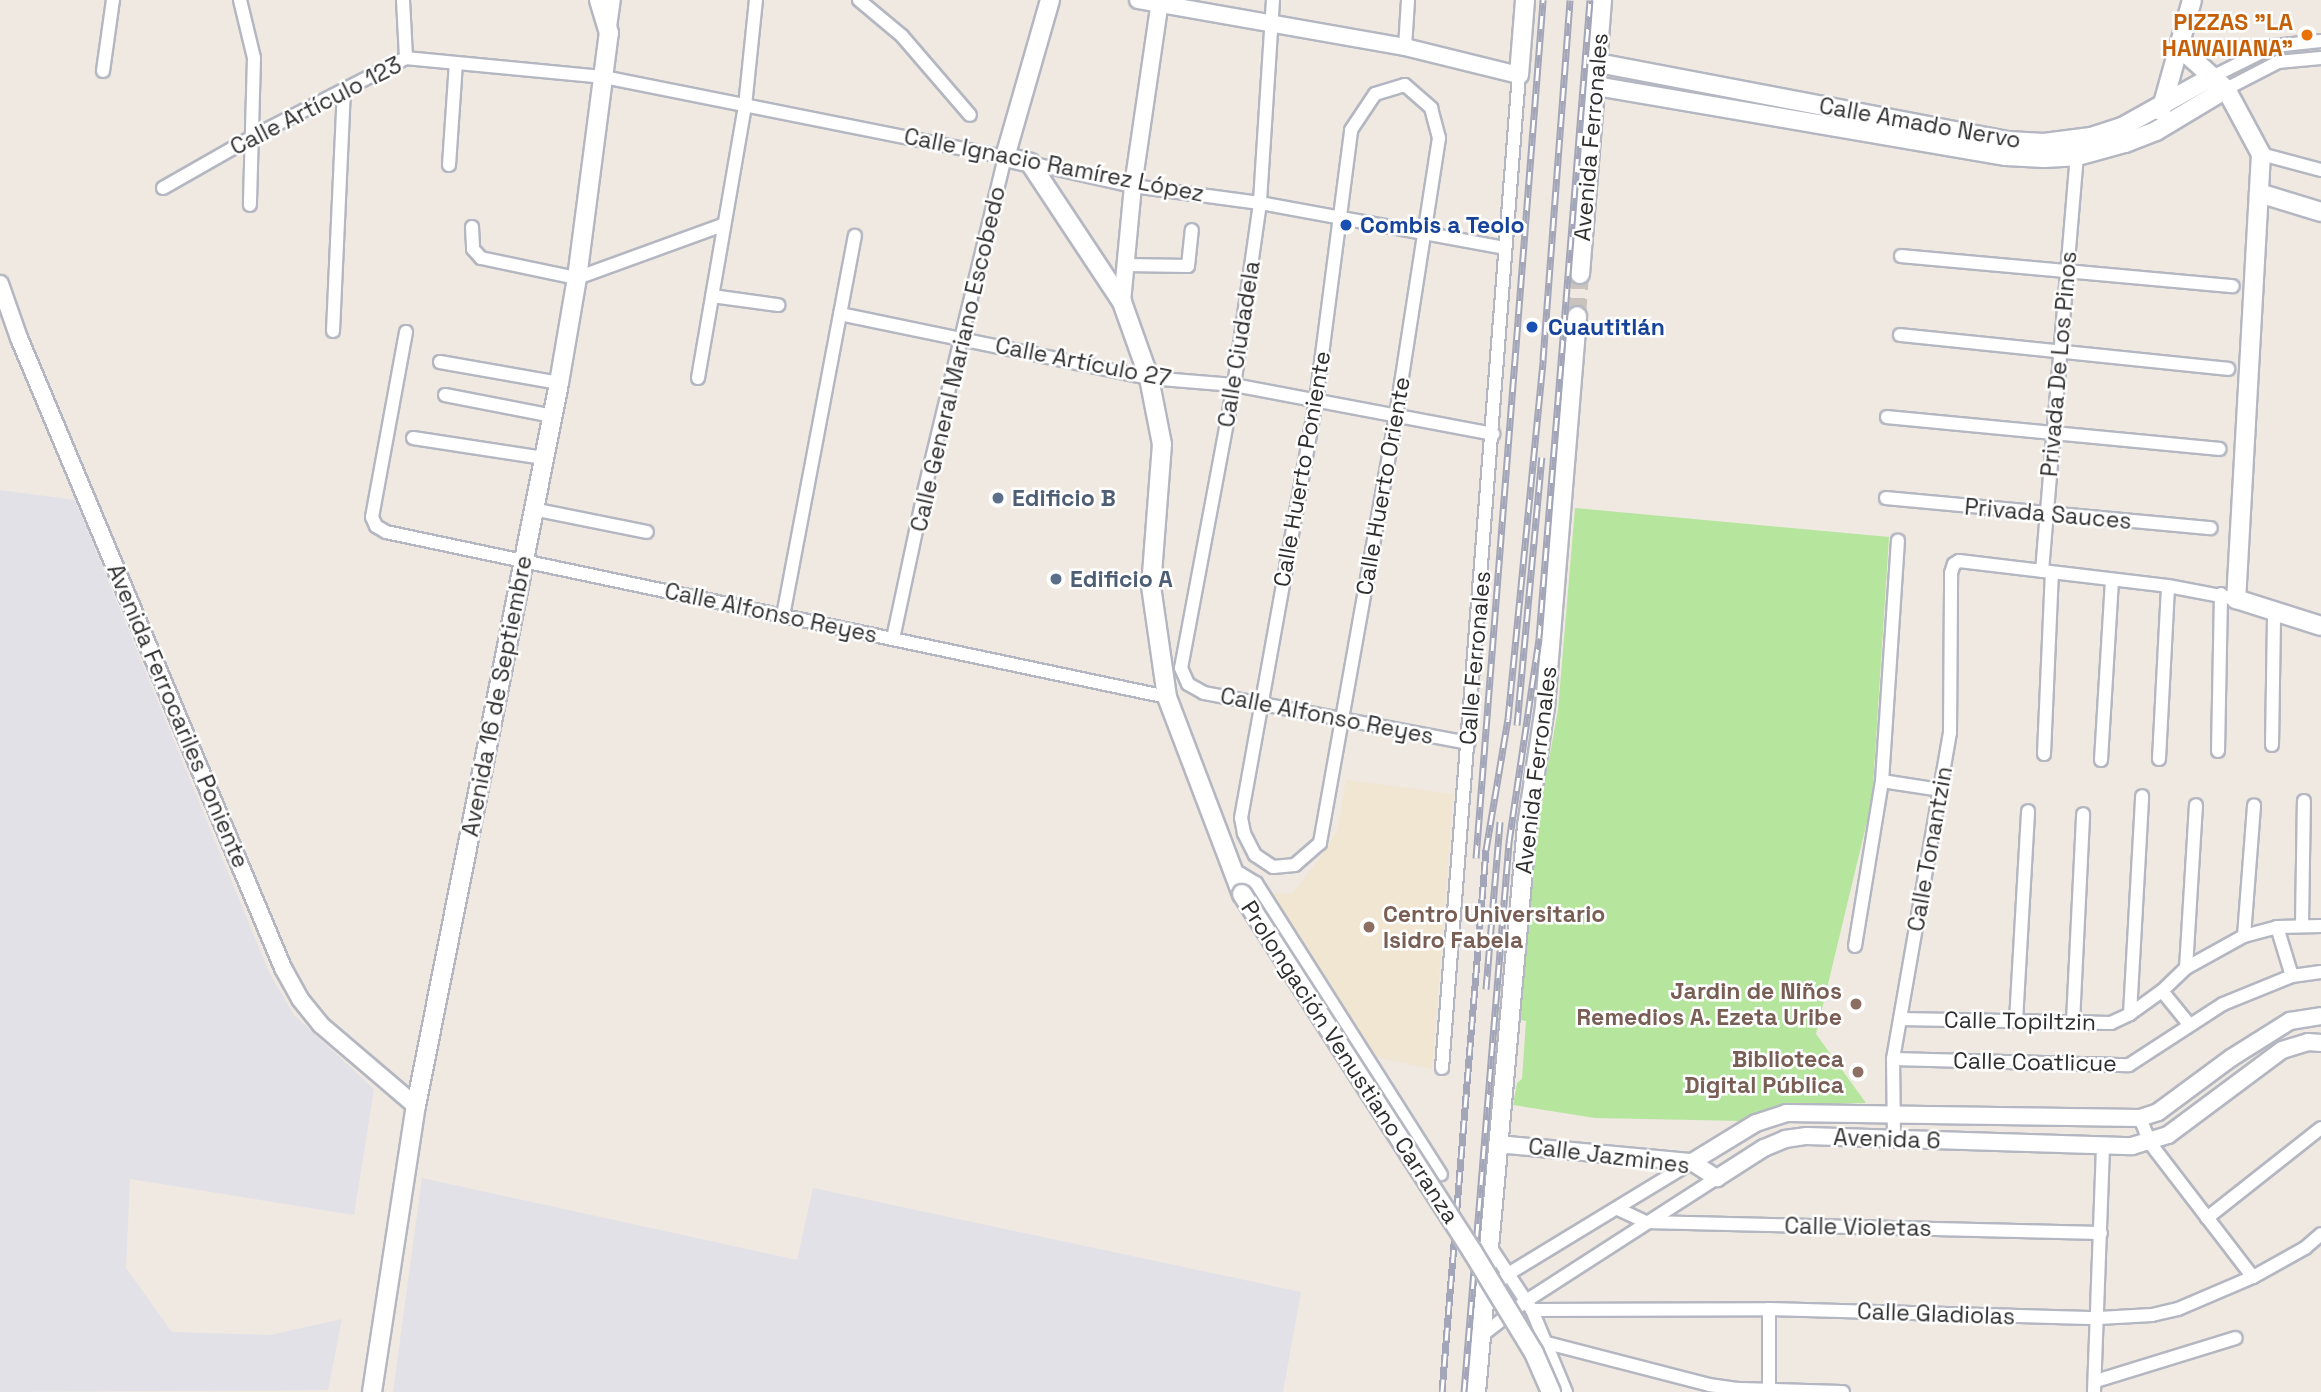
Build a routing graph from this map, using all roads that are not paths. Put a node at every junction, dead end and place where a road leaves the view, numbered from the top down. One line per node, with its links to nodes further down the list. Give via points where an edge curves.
1 (113, 0): 25 (street)
2 (240, 0): 37 (street, via 254,58)
3 (403, 0): 21 (street)
4 (599, 0): 17 (main road, Avenida 16 de Septiembre)
5 (614, 0): 17 (street)
6 (756, 0): 33 (street)
7 (859, 0): 35 (street, via 902,36)
8 (1050, 0): 41 (main road, Calle General Mariano Escobedo)
9 (1138, 0): 15 (street)
10 (1273, 0): 16 (street, Calle Ciudadela)
11 (1408, 0): 20 (street)
12 (1525, 0): 26 (main road)
13 (1602, 0): 24 (main road, Avenida Ferronales)
14 (2192, 0): 19 (main road)
15 (1159, 2): 16 (street); 45 (street)
16 (1271, 25): 20 (street); 48 (street, Calle Ciudadela)
17 (609, 33): 27 (main road, Avenida 16 de Septiembre)
18 (2321, 41): 28 (street, via 2274,46)
19 (2178, 46): 28 (main road); 34 (main road)
20 (1405, 47): 26 (street)
21 (406, 58): 23 (street, Calle Artículo 123); 31 (street, Calle Artículo 123)
22 (2321, 58): 28 (street, via 2278,62)
23 (456, 63): 27 (street, Calle Artículo 123); 43 (street)
24 (1598, 63): 30 (main road, Avenida Ferronales); 32 (main road, Calle Amado Nervo)
25 (103, 71)
26 (1519, 75): 57 (street)
27 (604, 77): 33 (street, Calle Ignacio Ramírez López); 62 (main road, Avenida 16 de Septiembre)
28 (2219, 83): 34 (main road, Calle Amado Nervo); 36 (main road, Calle Amado Nervo); 39 (main road)
29 (1405, 85): 51 (street, Calle Huerto Poniente, via 1375,94 1351,130); 55 (street, Calle Huerto Oriente, via 1431,108 1439,138)
30 (1596, 86): 32 (main road, Calle Amado Nervo); 61 (main road, Avenida Ferronales)
31 (344, 90): 37 (street, Calle Artículo 123); 70 (street)
32 (1728, 98): 38 (main road, Calle Amado Nervo)
33 (745, 106): 41 (street, Calle Ignacio Ramírez López); 52 (street)
34 (2162, 106): 36 (main road); 38 (main road, Calle Amado Nervo, via 2122,127 2060,142)
35 (970, 115)
36 (2156, 131): 40 (main road, Calle Amado Nervo)
37 (254, 136): 46 (street, Calle Artículo 123); 49 (street)
38 (1940, 136): 40 (main road, Calle Amado Nervo, via 2006,156)
39 (2261, 154): 44 (street); 47 (main road)
40 (2077, 156): 60 (street, Privada De Los Pinos)
41 (1005, 157): 42 (main road, Calle Ignacio Ramírez López); 73 (street, Calle General Mariano Escobedo)
42 (1030, 163): 45 (street, Calle Ignacio Ramírez López); 66 (main road, Prolongación Venustiano Carranza)
43 (449, 165)
44 (2321, 170)
45 (1133, 186): 48 (street, Calle Ignacio Ramírez López); 59 (street)
46 (163, 188)
47 (2259, 193): 50 (main road); 101 (main road)
48 (1260, 202): 51 (street, Calle Ignacio Ramírez López); 80 (street, Calle Ciudadela)
49 (250, 205)
50 (2321, 212)
51 (1340, 219): 55 (street, Calle Ignacio Ramírez López); 82 (street, Calle Huerto Poniente)
52 (723, 225): 62 (street); 65 (street)
53 (472, 227): 62 (street, via 473,249 481,258)
54 (1192, 230): 59 (street, via 1188,266)
55 (1424, 233): 57 (street, Calle Ignacio Ramírez López); 84 (street, Calle Huerto Oriente)
56 (855, 236): 68 (street)
57 (1504, 248): 87 (street, Calle Ferronales)
58 (1901, 256): 60 (street)
59 (1125, 265): 66 (street)
60 (2067, 272): 64 (street); 74 (street, Privada De Los Pinos)
61 (1580, 274)
62 (577, 278): 79 (main road, Avenida 16 de Septiembre)
63 (0, 284): 146 (street, Avenida Ferrocariles Poniente, via 283,968 321,1026)
64 (2233, 286)
65 (712, 296): 67 (street); 77 (street)
66 (1122, 302): 78 (main road, Prolongación Venustiano Carranza)
67 (778, 305)
68 (840, 314): 73 (street, Calle Artículo 27); 103 (street)
69 (1577, 316): 152 (main road, Avenida Ferronales, via 1545,706 1527,826)
70 (333, 331)
71 (406, 332): 97 (street, Calle Alfonso Reyes, via 372,517 376,526 386,532)
72 (1900, 335): 74 (street)
73 (963, 338): 78 (street, Calle Artículo 27); 105 (street, Calle General Mariano Escobedo)
74 (2060, 352): 76 (street); 86 (street, Privada De Los Pinos)
75 (440, 362): 79 (street)
76 (2228, 369)
77 (698, 378)
78 (1149, 378): 80 (street, Calle Artículo 27); 107 (main road, Prolongación Venustiano Carranza, via 1162,444 1151,586)
79 (559, 383): 83 (main road, Avenida 16 de Septiembre)
80 (1234, 385): 82 (street, Calle Artículo 27); 106 (street, Calle Ciudadela, via 1181,668)
81 (445, 395): 83 (street)
82 (1316, 401): 84 (street, Calle Artículo 27); 108 (street, Calle Huerto Poniente)
83 (552, 416): 90 (main road, Avenida 16 de Septiembre)
84 (1396, 416): 87 (street, Calle Artículo 27); 109 (street, Calle Huerto Oriente)
85 (1887, 417): 86 (street)
86 (2053, 433): 89 (street); 93 (street, Privada De Los Pinos)
87 (1493, 434): 110 (street, Calle Ferronales)
88 (413, 438): 90 (street)
89 (2219, 449)
90 (543, 458): 92 (main road, Avenida 16 de Septiembre)
91 (1886, 498): 93 (street, Privada Sauces)
92 (533, 509): 95 (street); 97 (main road, Avenida 16 de Septiembre)
93 (2047, 514): 94 (street, Privada Sauces); 98 (street, Privada De Los Pinos)
94 (2211, 528)
95 (647, 532)
96 (1898, 541): 116 (street)
97 (523, 561): 103 (street, Calle Alfonso Reyes); 146 (main road, Avenida 16 de Septiembre)
98 (2047, 572): 99 (street); 113 (street, Privada De Los Pinos); 117 (street, Calle Tonantzin, via 1954,564 1950,733)
99 (2112, 580): 100 (street); 115 (street)
100 (2168, 586): 101 (street); 114 (street)
101 (2228, 596): 102 (main road); 112 (street)
102 (2274, 611): 104 (main road); 111 (street)
103 (782, 615): 105 (street, Calle Alfonso Reyes)
104 (2321, 626)
105 (893, 639): 107 (street, Calle Alfonso Reyes)
106 (1188, 684): 108 (street, Calle Alfonso Reyes, via 1204,693)
107 (1167, 697): 125 (main road, Prolongación Venustiano Carranza)
108 (1261, 704): 109 (street, Calle Alfonso Reyes); 124 (street, Calle Huerto Poniente, via 1241,818 1255,855)
109 (1341, 719): 110 (street, Calle Alfonso Reyes); 124 (street, Calle Huerto Oriente, via 1320,843 1295,865)
110 (1468, 743): 144 (street, Calle Ferronales)
111 (2272, 745)
112 (2218, 751)
113 (2044, 754)
114 (2159, 759)
115 (2101, 760)
116 (1882, 781): 117 (street); 130 (street)
117 (1941, 790): 137 (street, Calle Tonantzin)
118 (2142, 796): 135 (street)
119 (2304, 801): 126 (street)
120 (2196, 805): 131 (street)
121 (2254, 805): 129 (street)
122 (2028, 811): 138 (street)
123 (2083, 814): 139 (street)
124 (1273, 867)
125 (1234, 870): 155 (street, Prolongación Venustiano Carranza, via 1256,883); 162 (main road, Prolongación Venustiano Carranza, bridge, via 1242,894)
126 (2302, 925): 127 (street, Calle Topiltzin); 128 (street, Calle Topiltzin)
127 (2321, 926)
128 (2277, 927): 129 (street, Calle Topiltzin); 133 (street)
129 (2245, 936): 131 (street, Calle Topiltzin)
130 (1855, 946)
131 (2186, 968): 134 (street, Calle Topiltzin)
132 (2321, 972): 133 (street, Calle Coatlicue)
133 (2292, 976): 140 (street, Calle Coatlicue, via 2257,987)
134 (2162, 991): 135 (street, Calle Topiltzin); 140 (street)
135 (2130, 1014): 139 (street, Calle Topiltzin, via 2110,1023)
136 (2321, 1016): 142 (street, Avenida 6, via 2290,1021)
137 (1900, 1019): 138 (street, Calle Topiltzin); 143 (street, Calle Tonantzin)
138 (2016, 1021): 139 (street, Calle Topiltzin)
139 (2073, 1022)
140 (2188, 1023): 143 (street, Calle Coatlicue, via 2122,1066)
141 (2321, 1043): 145 (street, Avenida 6, via 2308,1042 2282,1051)
142 (2231, 1058): 145 (street); 148 (street, Avenida 6, via 2158,1112)
143 (1893, 1059): 147 (street, Calle Tonantzin)
144 (1442, 1068)
145 (2245, 1079): 151 (street, Avenida 6)
146 (416, 1106): 174 (main road, Avenida 16 de Septiembre)
147 (1893, 1112): 148 (street, Avenida 6); 150 (street, Calle Tonantzin); 154 (street, Avenida 6, via 1771,1116)
148 (2140, 1118): 151 (street)
149 (2321, 1128): 158 (street)
150 (1894, 1139): 153 (street, Avenida 6); 156 (street, Avenida 6, via 1785,1139)
151 (2150, 1143): 153 (street, Avenida 6); 158 (street)
152 (1497, 1144): 154 (street, Calle Jazmines); 162 (main road, Avenida Ferronales)
153 (2103, 1146): 160 (street)
154 (1692, 1161): 156 (street, Calle Jazmines); 157 (street, Avenida 6)
155 (1441, 1174)
156 (1717, 1178): 159 (street, Avenida 6)
157 (1618, 1209): 159 (street, Calle Violetas); 163 (street, Avenida 6)
158 (2207, 1218): 164 (street)
159 (1646, 1222): 160 (street, Calle Violetas); 166 (street, Avenida 6)
160 (2101, 1233): 168 (street)
161 (2321, 1234): 164 (street, Calle Gladiolas)
162 (1480, 1248): 163 (street); 165 (main road, Avenida Ferronales); 176 (main road, Prolongación Venustiano Carranza, bridge)
163 (1508, 1274): 165 (street, Avenida 6); 166 (street)
164 (2253, 1278): 168 (street, Calle Gladiolas, via 2178,1309)
165 (1484, 1295): 169 (main road, Avenida Ferronales)
166 (1529, 1306): 167 (street, Calle Gladiolas); 169 (street, Avenida 6); 171 (street)
167 (1769, 1309): 168 (street, Calle Gladiolas); 173 (street)
168 (2099, 1318): 172 (street)
169 (1480, 1336): 175 (main road, Avenida Ferronales)
170 (2236, 1338): 172 (street)
171 (1547, 1343): 173 (street, via 1709,1385); 177 (street)
172 (2095, 1386)
173 (1769, 1391): 178 (street)
174 (372, 1392)
175 (1476, 1392)
176 (1551, 1392)
177 (1566, 1392)
178 (1843, 1392)

